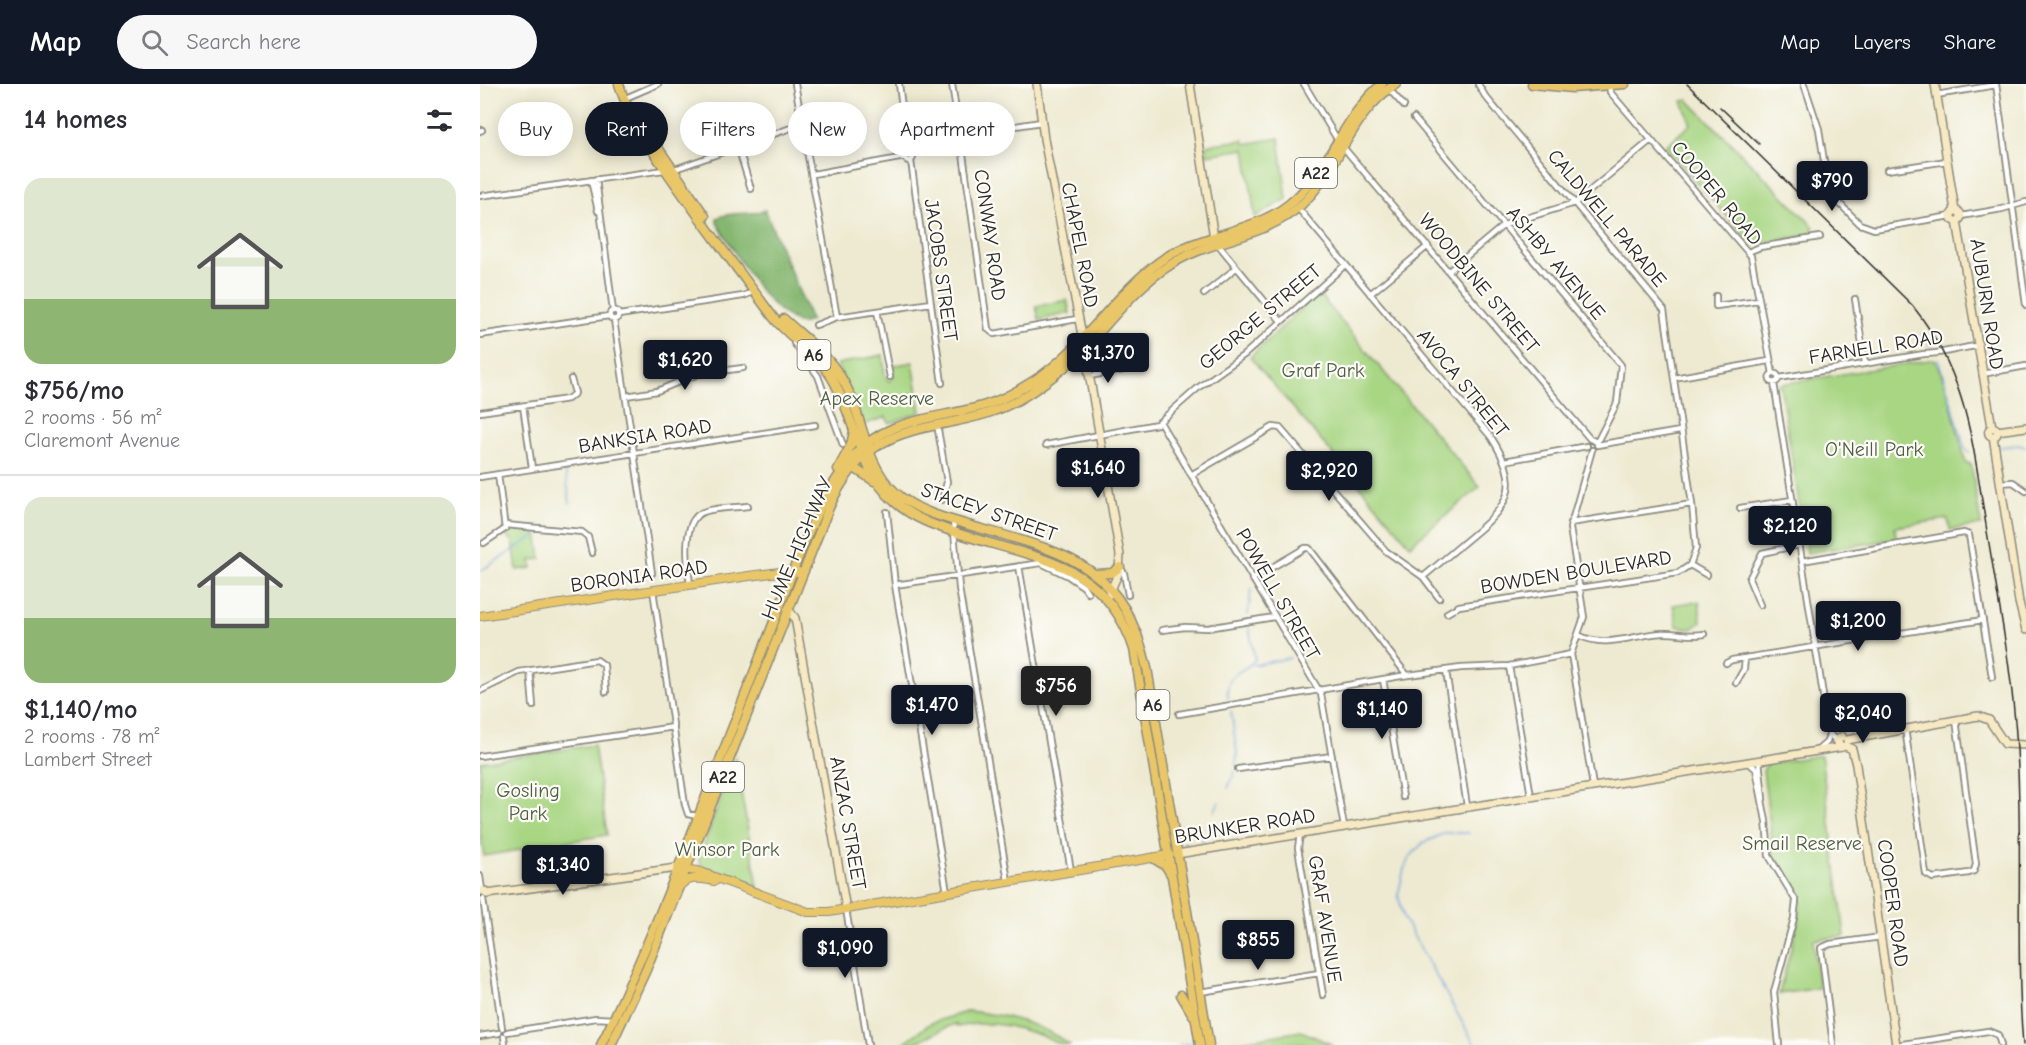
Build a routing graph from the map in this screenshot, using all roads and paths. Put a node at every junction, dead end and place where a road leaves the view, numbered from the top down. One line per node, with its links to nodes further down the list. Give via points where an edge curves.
1 (621, 84): 18 (highway, STACEY STREET / A6); 35 (highway, STACEY STREET / A6, via 630,115)
2 (658, 84): 18 (street)
3 (795, 84): 19 (street)
4 (899, 84): 20 (street)
5 (952, 84): 21 (street)
6 (1037, 84): 24 (main road, CHAPEL ROAD)
7 (1190, 84): 48 (main road)
8 (1305, 84): 27 (street, WOODBINE STREET)
9 (1478, 84): 42 (street, CALDWELL PARADE)
10 (1532, 84): 14 (highway, via 1572,88)
11 (1625, 84): 14 (highway)
12 (1804, 84): 45 (street, via 1819,129 1829,193 1860,224 1874,229)
13 (1935, 84): 17 (main road, AUBURN ROAD)
14 (1609, 85): 26 (street, COOPER ROAD, via 1610,92)
15 (1996, 85): 17 (street); 43 (street)
16 (1389, 86): 22 (street); 27 (highway, HUME HIGHWAY / A22)
17 (1936, 95): 34 (main road, AUBURN ROAD)
18 (628, 97): 35 (highway, STACEY STREET / A6)
19 (798, 102)
20 (901, 102)
21 (955, 102)
22 (1404, 106)
23 (1414, 118): 46 (street, ASHBY AVENUE)
24 (1041, 122): 25 (street); 68 (main road, CHAPEL ROAD)
25 (1015, 126)
26 (1651, 140): 42 (street); 50 (street, COOPER ROAD)
27 (1340, 143): 44 (highway, HUME HIGHWAY / A22, via 1317,187); 48 (highway, HUME HIGHWAY / A22, via 1294,201); 49 (street, WOODBINE STREET)
28 (711, 156): 35 (street)
29 (741, 156): 39 (street)
30 (809, 156): 37 (street)
31 (902, 156): 37 (street)
32 (908, 156): 60 (street, JACOBS STREET)
33 (964, 156): 68 (street, CONWAY ROAD, via 986,322 991,332)
34 (1947, 161): 36 (street); 45 (main road, AUBURN ROAD)
35 (669, 170): 38 (street); 54 (highway, STACEY STREET / A6, via 713,228 725,253)
36 (1887, 170)
37 (813, 174): 67 (street)
38 (594, 179): 40 (street); 62 (street)
39 (751, 189)
40 (480, 196)
41 (2026, 202): 43 (street)
42 (1575, 203): 46 (street); 84 (street, CALDWELL PARADE, via 1664,310)
43 (2012, 207): 45 (street); 61 (street)
44 (1298, 208): 48 (highway, HUME HIGHWAY / A22, via 1281,220); 51 (street, AVOCA STREET)
45 (1956, 216): 74 (main road, AUBURN ROAD)
46 (1504, 225): 53 (street); 101 (street, ASHBY AVENUE, via 1621,365 1617,402)
47 (1820, 237): 50 (street)
48 (1216, 242): 52 (street); 73 (highway, HUME HIGHWAY / A22, via 1171,259 1138,281)
49 (1428, 246): 53 (street, WOODBINE STREET); 56 (street)
50 (1748, 252): 59 (street, COOPER ROAD, via 1754,264)
51 (1345, 265): 56 (street, AVOCA STREET); 70 (street, GEORGE STREET)
52 (1236, 268): 55 (street); 70 (street)
53 (1449, 271): 100 (street, WOODBINE STREET)
54 (753, 292): 64 (highway, STACEY STREET / A6); 65 (street)
55 (1204, 294)
56 (1370, 294): 108 (street, AVOCA STREET, via 1488,434)
57 (1716, 296): 59 (street, via 1716,306)
58 (1855, 299): 76 (street)
59 (1759, 300): 75 (street, COOPER ROAD)
60 (931, 303): 63 (street); 87 (street, JACOBS STREET)
61 (2026, 304)
62 (613, 311): 65 (street); 66 (street)
63 (877, 311): 67 (street); 83 (street)
64 (772, 314): 96 (highway, STACEY STREET / A6, via 827,370); 102 (street, STACEY STREET, via 818,376); 105 (highway, STACEY STREET / A6, via 811,340 833,363 849,391)
65 (619, 315): 69 (street)
66 (609, 316): 69 (street); 72 (street)
67 (837, 317): 71 (street)
68 (1077, 319): 73 (main road, CHAPEL ROAD)
69 (614, 320): 89 (street)
70 (1281, 321): 93 (street, GEORGE STREET)
71 (816, 325)
72 (480, 335)
73 (1083, 345): 82 (main road, CHAPEL ROAD); 92 (highway, HUME HIGHWAY / A22, via 1010,395)
74 (1977, 346): 76 (street, FARNELL ROAD); 81 (main road, AUBURN ROAD)
75 (1769, 361): 80 (street, COOPER ROAD); 84 (street)
76 (1865, 363): 85 (street, FARNELL ROAD)
77 (2026, 366): 81 (street)
78 (743, 368): 89 (street, via 698,374 657,391)
79 (1123, 370): 82 (street)
80 (1773, 374): 85 (street); 88 (street, COOPER ROAD, via 1770,379)
81 (1982, 374): 98 (main road, AUBURN ROAD)
82 (1089, 376): 99 (main road, CHAPEL ROAD)
83 (890, 377)
84 (1674, 378): 97 (street, CALDWELL PARADE)
85 (1779, 378): 88 (street)
86 (571, 379): 90 (street, via 574,398)
87 (942, 383)
88 (1774, 383): 118 (street)
89 (626, 396): 107 (street)
90 (523, 406): 91 (street); 109 (street)
91 (480, 412)
92 (936, 420): 105 (highway, HUME HIGHWAY / A22); 117 (street, via 947,482)
93 (1160, 422): 99 (street, GEORGE STREET); 112 (street, POWELL STREET)
94 (814, 425): 107 (street, BANKSIA ROAD)
95 (2026, 427): 98 (main road)
96 (855, 431): 105 (highway, STACEY STREET / A6); 119 (highway)
97 (1680, 431): 101 (street); 120 (street, CALDWELL PARADE)
98 (1994, 432): 114 (main road, AUBURN ROAD)
99 (1100, 435): 103 (street, GEORGE STREET); 136 (main road, CHAPEL ROAD)
100 (1590, 439): 101 (street); 104 (street)
101 (1597, 443): 106 (street)
102 (843, 445)
103 (1046, 445)
104 (1587, 446): 106 (street); 108 (street)
105 (865, 450): 110 (highway, HUME HIGHWAY / A22); 115 (highway, STACEY STREET / A6); 119 (highway, HUME HIGHWAY / A22, via 841,472); 124 (highway, STACEY STREET / A6, via 894,491 920,509)
106 (1592, 450): 125 (street)
107 (634, 453): 109 (street, BANKSIA ROAD); 137 (street)
108 (1504, 461): 143 (street, AVOCA STREET, via 1508,493 1497,515)
109 (532, 468): 111 (street, BANKSIA ROAD)
110 (854, 468): 115 (highway); 139 (highway, HUME HIGHWAY / A22, via 836,492)
111 (498, 474): 113 (street, BANKSIA ROAD); 126 (street)
112 (1191, 475): 143 (street, via 1273,427 1280,428 1394,559); 144 (street, POWELL STREET)
113 (480, 477)
114 (2000, 483): 116 (street, via 2013,482); 155 (main road, AUBURN ROAD)
115 (879, 485): 128 (highway, STACEY STREET / A6, via 912,515)
116 (2026, 491)
117 (942, 500)
118 (1792, 501): 122 (street); 131 (street)
119 (824, 502): 139 (highway, HUME HIGHWAY / A22)
120 (1692, 504): 125 (street); 134 (street, CALDWELL PARADE, via 1696,548)
121 (748, 506): 145 (street, via 705,512 697,517 686,545)
122 (1740, 507)
123 (887, 512): 146 (street)
124 (953, 520): 128 (street); 140 (highway, STACEY STREET / A6, via 1061,554)
125 (1570, 523): 147 (street)
126 (505, 525): 129 (street); 130 (street, via 502,533)
127 (588, 527): 129 (street)
128 (955, 532): 141 (street); 154 (highway, STACEY STREET / A6, via 1054,561 1079,574)
129 (585, 533): 132 (street)
130 (484, 543)
131 (1799, 545): 133 (street); 156 (street, via 1762,553 1749,579)
132 (592, 553)
133 (1802, 561): 161 (street, via 1964,533 1971,540); 166 (street)
134 (1690, 565): 142 (street, BOWDEN BOULEVARD); 147 (street, BOWDEN BOULEVARD, via 1678,573)
135 (1019, 566): 141 (street); 151 (street, via 1041,563 1068,576); 209 (street)
136 (1119, 567): 140 (highway, via 1107,574); 148 (main road); 152 (street)
137 (652, 573)
138 (773, 573): 139 (main road, BORONIA ROAD); 145 (main road, BORONIA ROAD); 150 (main road, via 783,580)
139 (798, 573): 150 (highway, HUME HIGHWAY / A22); 157 (highway, HUME HIGHWAY / A22)
140 (1096, 574): 148 (highway, STACEY STREET / A6)
141 (958, 575): 146 (street); 212 (street)
142 (1707, 575)
143 (1423, 577): 153 (street)
144 (1252, 579): 160 (street, POWELL STREET); 173 (street, via 1309,549)
145 (690, 585): 149 (main road, BORONIA ROAD)
146 (895, 585): 215 (street)
147 (1579, 587): 158 (street, BOWDEN BOULEVARD, via 1459,606); 164 (street, via 1584,622)
148 (1111, 588): 154 (main road); 206 (highway, A6, via 1130,614 1143,649)
149 (653, 590): 159 (main road, BORONIA ROAD); 183 (street)
150 (786, 591): 201 (highway, HUME HIGHWAY / A22)
151 (1088, 593)
152 (1128, 595)
153 (1439, 598)
154 (1109, 600): 206 (highway, A6, via 1125,623 1134,649)
155 (2022, 601): 163 (main road, AUBURN ROAD)
156 (1760, 605)
157 (788, 609): 208 (highway, HUME HIGHWAY / A22); 217 (main road, ANZAC STREET, via 795,618)
158 (1447, 613)
159 (480, 616)
160 (1274, 617): 162 (street, via 1208,628); 177 (street, POWELL STREET)
161 (1983, 620): 166 (street); 174 (street)
162 (1162, 630)
163 (2026, 630)
164 (1578, 634): 165 (street, via 1598,642 1661,633 1692,637); 167 (street)
165 (1704, 634)
166 (1816, 647): 168 (street); 185 (street)
167 (1571, 654): 170 (street); 196 (street)
168 (1745, 658): 169 (street); 176 (street)
169 (1726, 663)
170 (1509, 666): 172 (street); 197 (street)
171 (530, 670): 178 (street, via 511,674); 179 (street, via 604,660); 180 (street)
172 (1446, 671): 173 (street); 200 (street)
173 (1407, 675): 175 (street)
174 (1992, 677)
175 (1383, 679): 177 (street); 198 (street)
176 (1736, 682)
177 (1318, 690): 181 (street); 191 (street, POWELL STREET, via 1323,698)
178 (480, 691)
179 (606, 692)
180 (533, 706)
181 (1179, 714)
182 (1956, 720): 184 (main road, BRUNKER ROAD); 184 (street, via 1976,864 1969,873 1931,878 1926,874); 188 (main road, BRUNKER ROAD, via 1985,718 2005,744)
183 (674, 727): 190 (street); 201 (street)
184 (1905, 728): 186 (main road, BRUNKER ROAD)
185 (1829, 731): 187 (street); 189 (street)
186 (1872, 734): 187 (main road, BRUNKER ROAD); 194 (main road, via 1857,740)
187 (1842, 741): 189 (main road, BRUNKER ROAD); 194 (main road, via 1852,749)
188 (2026, 745)
189 (1821, 748): 192 (main road, BRUNKER ROAD)
190 (480, 756)
191 (1332, 756): 195 (street); 202 (street, POWELL STREET)
192 (1758, 759): 193 (main road, BRUNKER ROAD); 199 (street)
193 (1746, 761): 196 (main road, BRUNKER ROAD); 199 (street, via 1756,769)
194 (1856, 765): 218 (main road, COOPER ROAD)
195 (1238, 769)
196 (1593, 786): 197 (main road, BRUNKER ROAD)
197 (1531, 796): 200 (main road, BRUNKER ROAD)
198 (1403, 797)
199 (1763, 802): 233 (street, via 1769,856 1796,901 1774,992)
200 (1467, 807): 202 (main road, BRUNKER ROAD)
201 (693, 815): 208 (highway, HUME HIGHWAY / A22)
202 (1344, 827): 203 (main road, BRUNKER ROAD)
203 (1300, 834): 204 (main road, BRUNKER ROAD); 205 (street, GRAF AVENUE)
204 (1292, 836): 205 (street, GRAF AVENUE); 206 (main road, BRUNKER ROAD)
205 (1298, 848): 219 (street, GRAF AVENUE)
206 (1173, 854): 207 (main road, BRUNKER ROAD); 211 (highway, A6); 220 (highway, A6)
207 (1153, 858): 209 (main road, BRUNKER ROAD); 211 (highway, via 1166,866)
208 (681, 869): 213 (main road, BRUNKER ROAD); 214 (highway, HUME HIGHWAY / A22); 216 (main road); 224 (highway, HUME HIGHWAY / A22)
209 (1071, 871): 212 (main road, BRUNKER ROAD)
210 (480, 876): 216 (street)
211 (1172, 876): 220 (highway, A6)
212 (1008, 882): 215 (main road, BRUNKER ROAD)
213 (731, 883): 214 (main road, via 692,879); 217 (main road, BRUNKER ROAD, via 808,912)
214 (679, 888): 229 (highway, HUME HIGHWAY / A22)
215 (947, 892): 217 (main road, BRUNKER ROAD)
216 (482, 895): 225 (street)
217 (846, 909): 230 (street, ANZAC STREET)
218 (1881, 937): 234 (street, via 1821,948); 235 (main road, COOPER ROAD)
219 (1319, 973): 220 (street); 222 (street, GRAF AVENUE)
220 (1196, 993): 223 (highway, A6); 232 (highway, A6)
221 (1181, 995): 223 (highway)
222 (1323, 995)
223 (1196, 1018): 231 (highway, A6)
224 (614, 1019): 225 (street, via 596,1018); 228 (highway, HUME HIGHWAY / A22)
225 (503, 1032): 226 (street); 227 (street)
226 (480, 1036)
227 (505, 1045)
228 (602, 1045)
229 (611, 1045)
230 (868, 1045)
231 (1200, 1045)
232 (1209, 1045)
233 (1779, 1045)
234 (1833, 1045)
235 (1896, 1045): 236 (street, via 1988,1032 1999,1037)
236 (2001, 1045)

